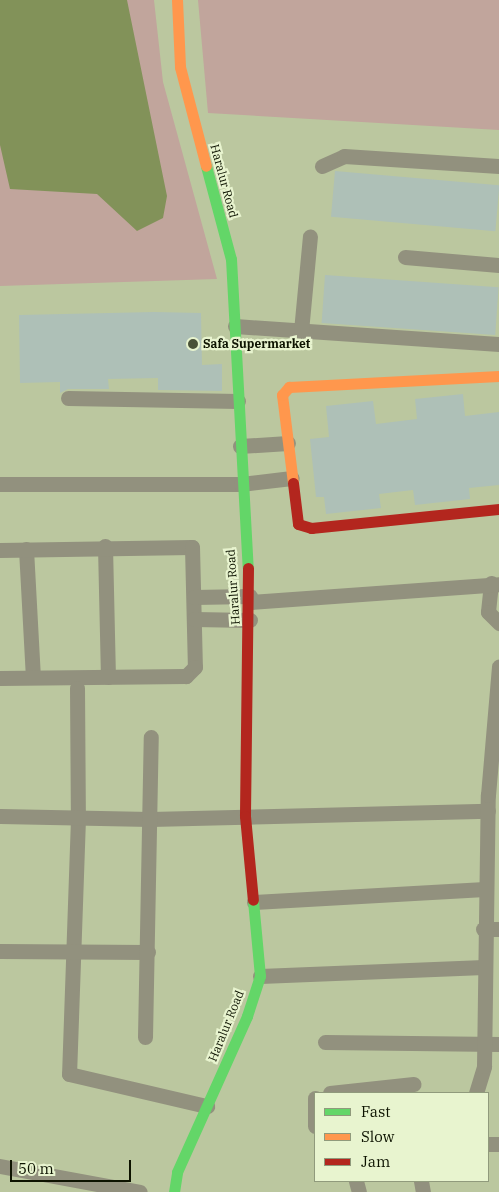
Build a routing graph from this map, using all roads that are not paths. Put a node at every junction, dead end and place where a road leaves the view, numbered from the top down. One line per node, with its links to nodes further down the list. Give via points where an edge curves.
1 (177, 0): 7 (street, Haralur Road, via 180,67 231,259)
2 (322, 166): 3 (street, via 344,156)
3 (499, 166)
4 (310, 236): 8 (street)
5 (405, 257): 6 (street)
6 (499, 264)
7 (235, 326): 8 (street); 12 (street, Haralur Road)
8 (301, 330): 9 (street)
9 (499, 344)
10 (499, 376): 13 (street, via 289,388 282,394)
11 (68, 398): 12 (street)
12 (238, 401): 14 (street, Haralur Road)
13 (288, 443): 14 (street); 15 (street)
14 (240, 446): 17 (street, Haralur Road)
15 (292, 478): 17 (street); 18 (street, via 298,524 311,528)
16 (0, 484): 17 (street)
17 (241, 484): 24 (street, Haralur Road)
18 (499, 509)
19 (105, 546): 20 (street); 23 (street, via 192,547); 30 (street)
20 (26, 549): 21 (street); 29 (street)
21 (0, 550)
22 (495, 584): 24 (street); 27 (street, via 488,612)
23 (194, 597): 24 (street); 25 (street)
24 (250, 599): 26 (street, Haralur Road)
25 (194, 619): 26 (street); 30 (street, via 193,673)
26 (250, 620): 38 (street, Haralur Road)
27 (499, 623)
28 (499, 666): 33 (street)
29 (33, 677): 30 (street); 31 (street)
30 (108, 677)
31 (0, 678)
32 (77, 688): 39 (street)
33 (496, 724): 35 (street)
34 (151, 737): 40 (street)
35 (494, 786): 36 (street)
36 (488, 811): 38 (street); 41 (street)
37 (0, 816): 39 (street)
38 (245, 816): 40 (street); 43 (street, Haralur Road)
39 (78, 818): 40 (street); 47 (street)
40 (150, 819): 48 (street)
41 (493, 859): 42 (street)
42 (485, 889): 43 (street); 44 (street)
43 (254, 902): 50 (street, Haralur Road)
44 (483, 929): 45 (street); 49 (street)
45 (499, 929)
46 (0, 951): 47 (street)
47 (73, 951): 48 (street); 59 (street, via 69,1074)
48 (148, 952): 52 (street)
49 (484, 967): 50 (street); 51 (street)
50 (260, 976): 59 (street, Haralur Road, via 247,1016)
51 (492, 1004): 54 (street)
52 (145, 1037)
53 (325, 1042): 54 (street)
54 (483, 1043): 55 (street); 58 (street, via 484,1066)
55 (499, 1044)
56 (414, 1084): 57 (street)
57 (339, 1092)
58 (476, 1092)
59 (207, 1106): 62 (street, Haralur Road, via 177,1172)
60 (0, 1166): 61 (street)
61 (140, 1192)
62 (174, 1192)

